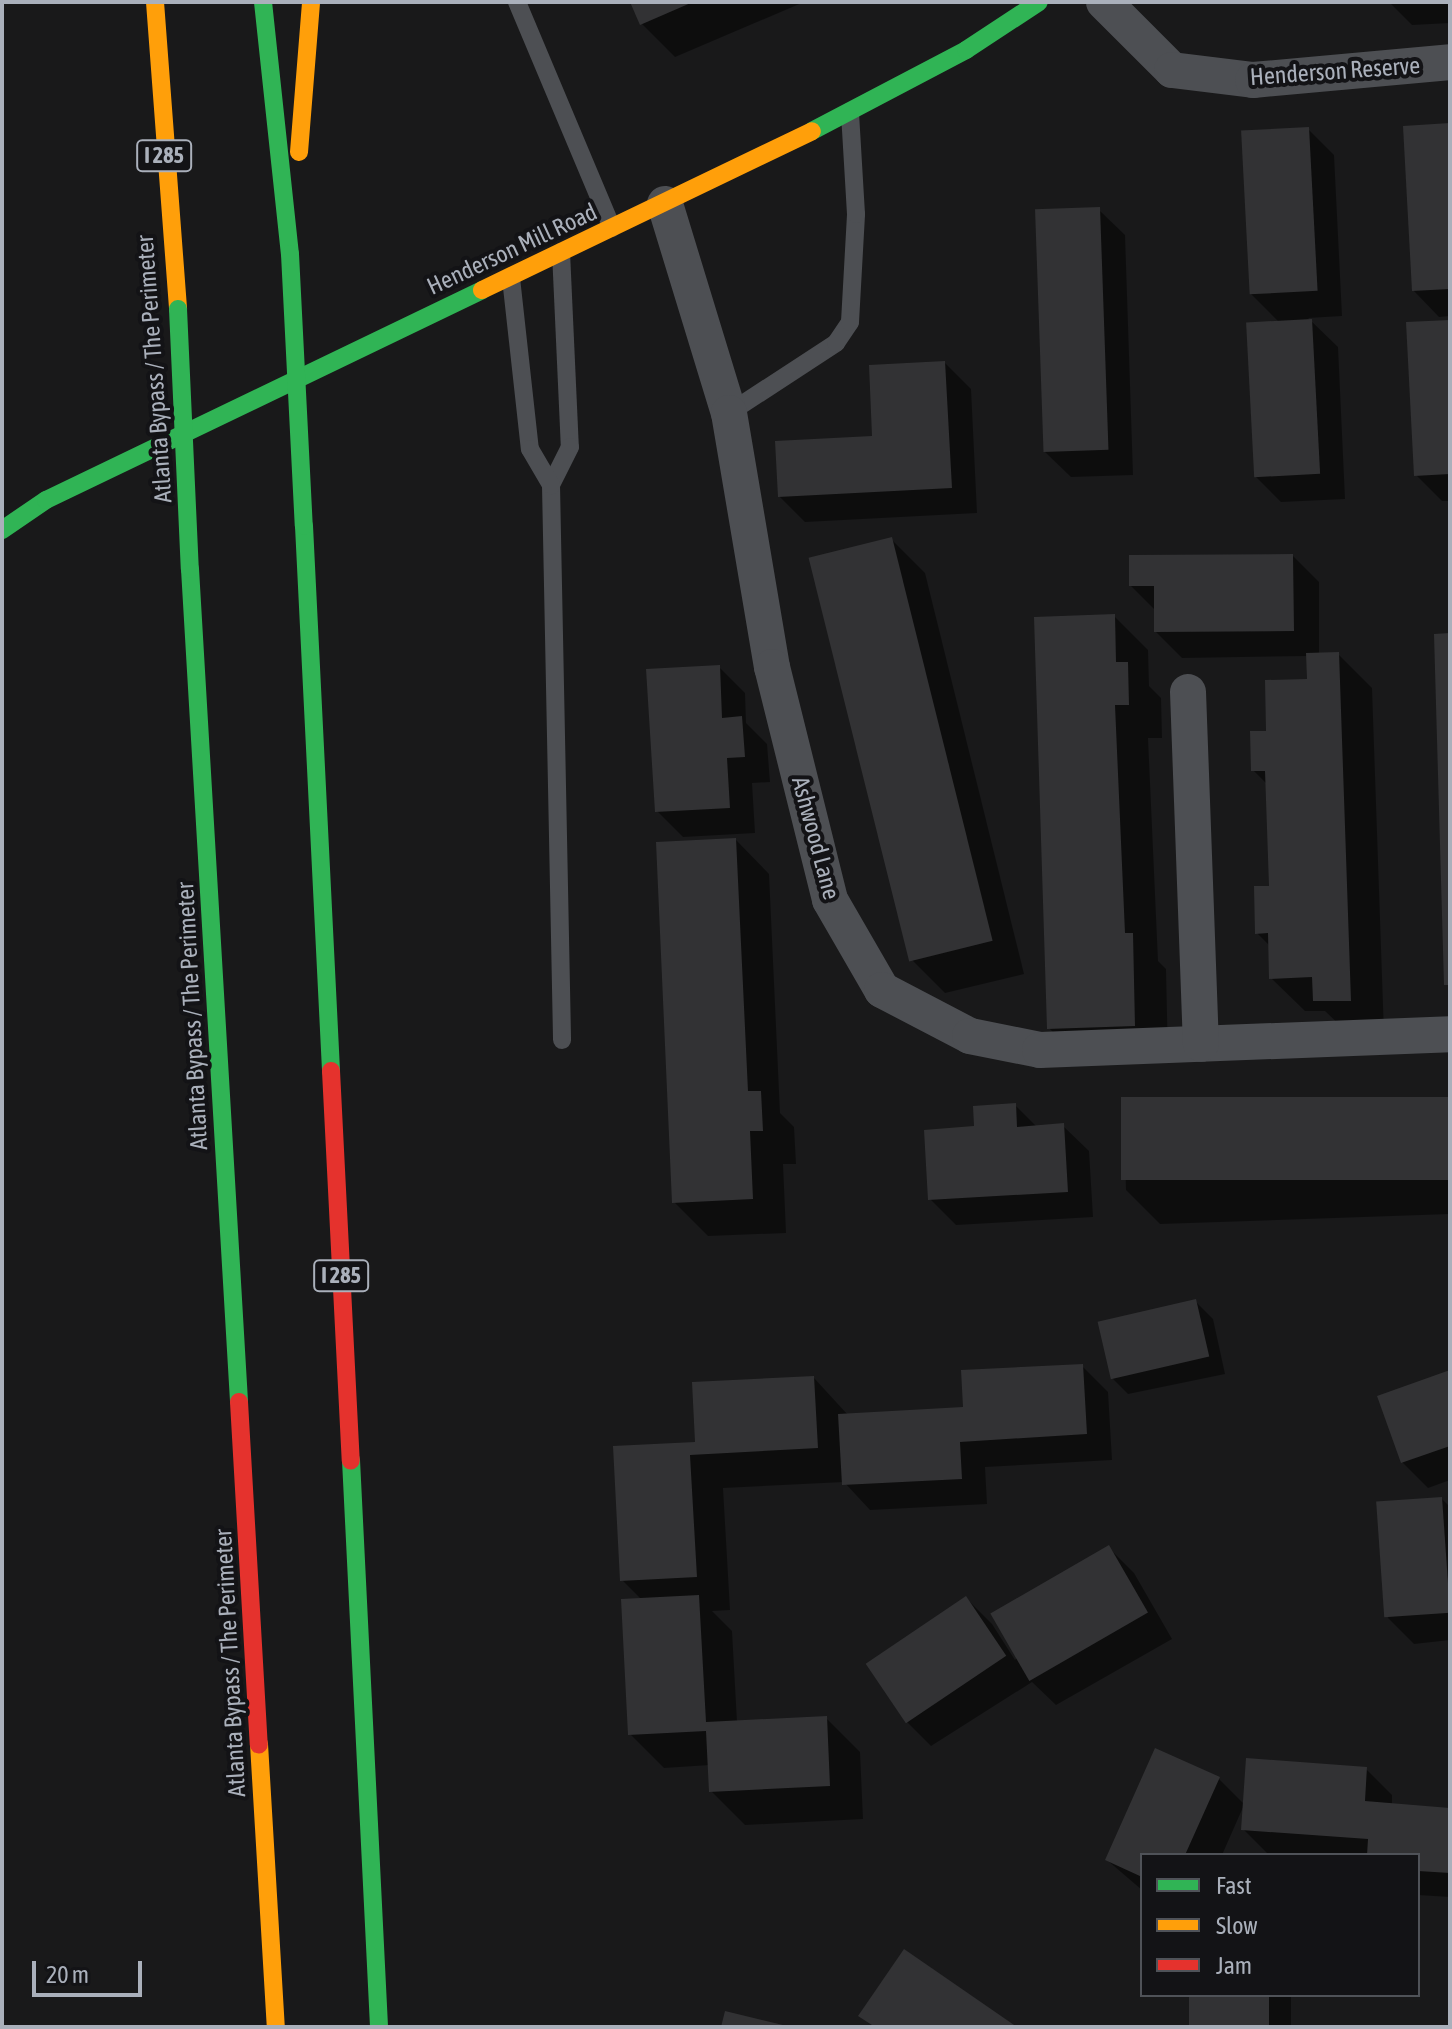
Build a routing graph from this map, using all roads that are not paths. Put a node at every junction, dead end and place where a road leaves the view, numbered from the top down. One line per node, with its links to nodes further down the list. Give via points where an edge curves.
1 (137, 2): 10 (main road)
2 (155, 2): 10 (main road, Atlanta Bypass / The Perimeter / I 285)
3 (263, 2): 14 (main road, I 285)
4 (311, 2): 14 (main road)
5 (517, 2): 12 (lane)
6 (1039, 2): 9 (main road, Henderson Mill Road, via 966,50)
7 (1104, 2): 8 (street, Henderson Reserve, via 1172,70 1253,80)
8 (1450, 62)
9 (850, 113): 11 (main road, Henderson Mill Road); 16 (lane, via 856,214 850,322 836,343)
10 (167, 197): 23 (main road, Atlanta Bypass / The Perimeter / I 285, bridge, via 178,309)
11 (665, 204): 12 (main road, Henderson Mill Road); 16 (street, Ashwood Lane)
12 (612, 228): 13 (main road, Henderson Mill Road)
13 (561, 252): 15 (main road, Henderson Mill Road); 17 (lane, via 570,447)
14 (290, 254): 24 (main road, I 285, bridge)
15 (510, 275): 17 (lane, via 530,449); 18 (main road, Henderson Mill Road, via 46,500)
16 (729, 413): 22 (street, Ashwood Lane, via 772,667 830,900 882,990 970,1036 1040,1050)
17 (551, 485): 21 (lane)
18 (2, 530)
19 (1188, 692): 22 (street)
20 (1450, 1034): 22 (street, Ashwood Lane)
21 (562, 1040)
22 (1201, 1044)
23 (276, 2027)
24 (379, 2027)

